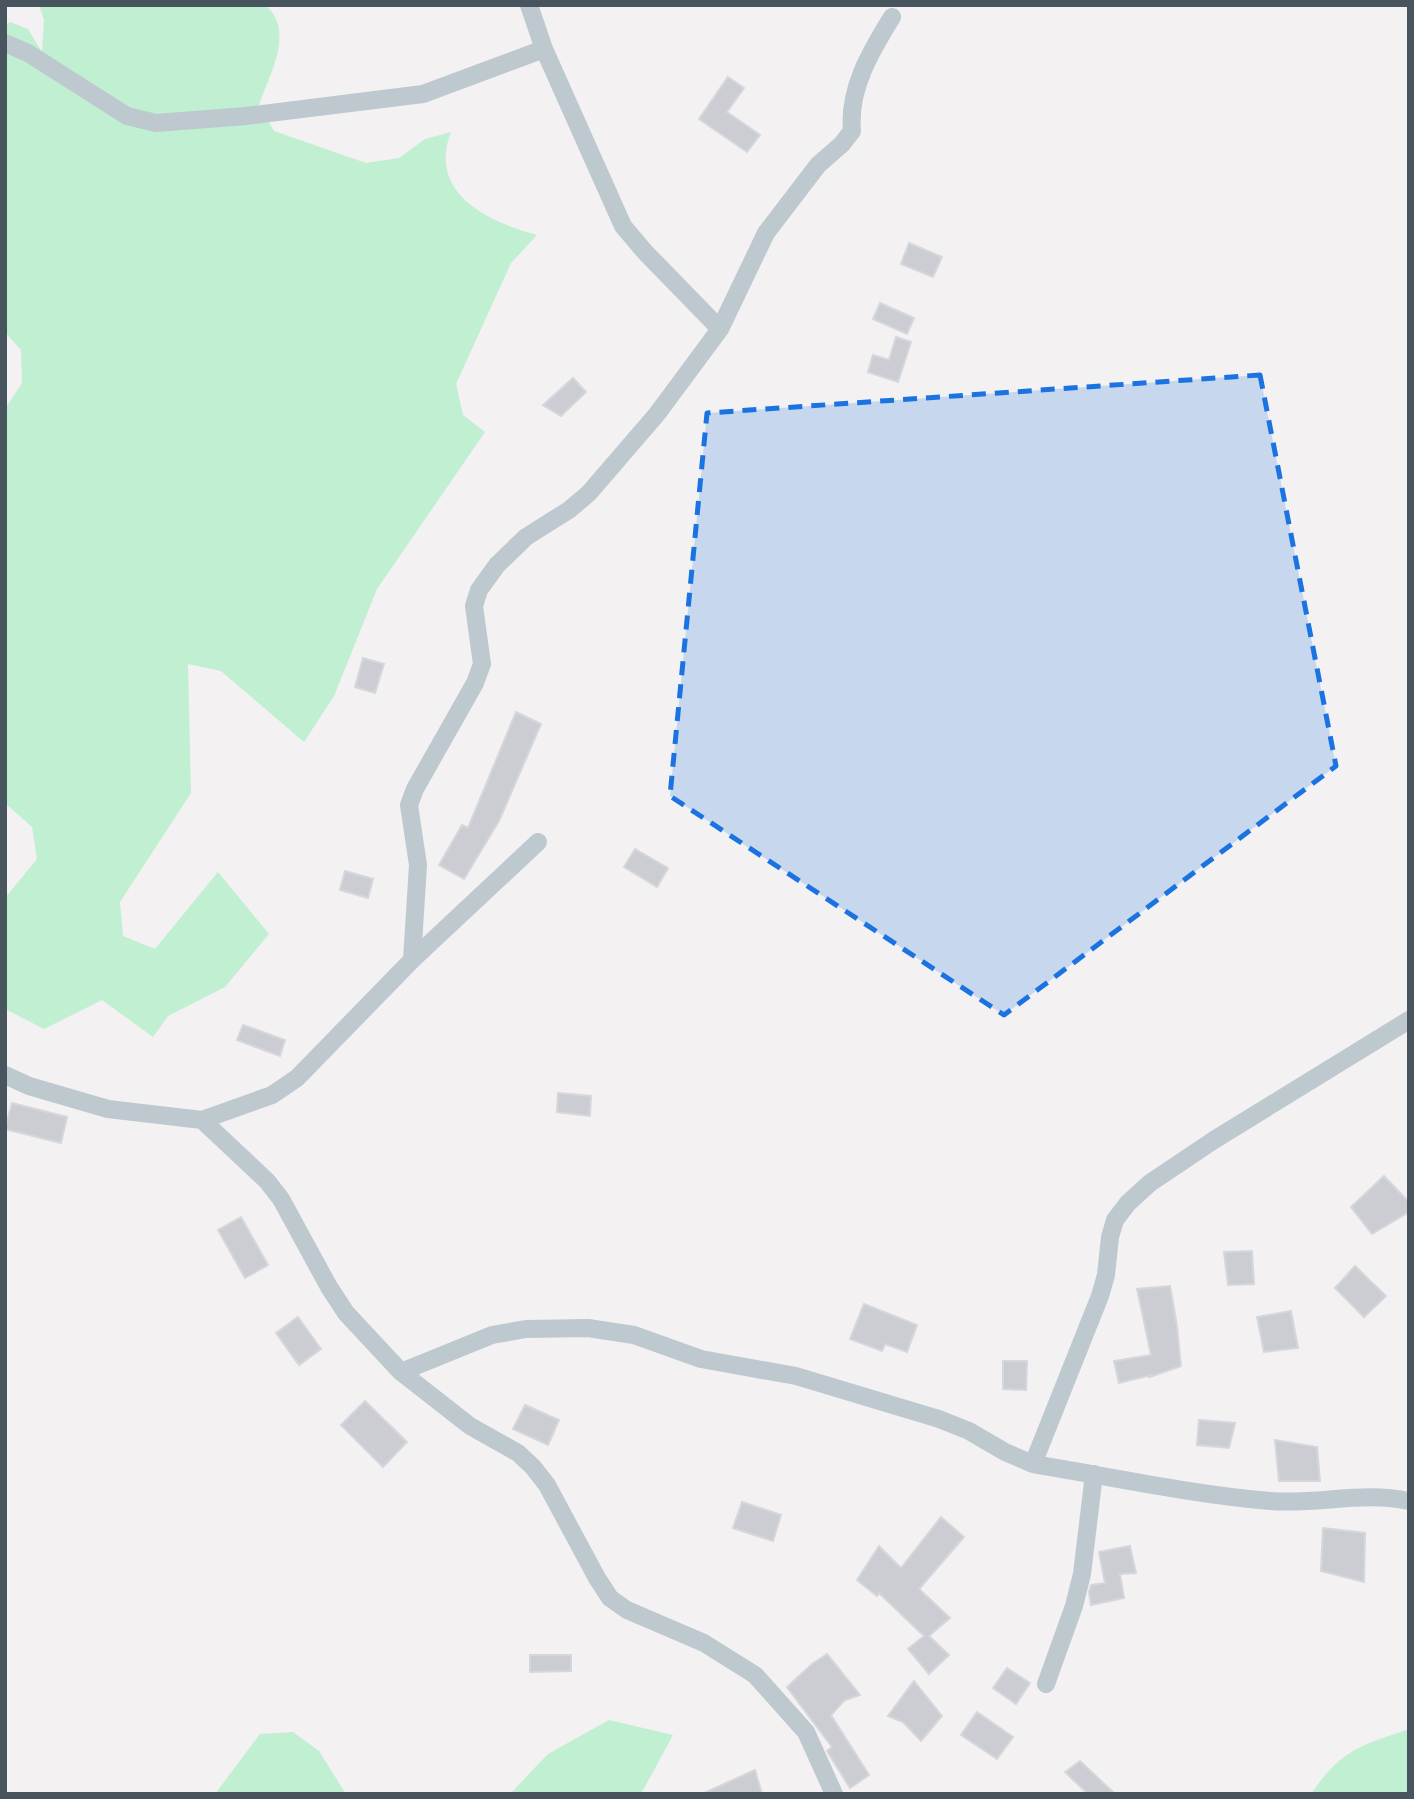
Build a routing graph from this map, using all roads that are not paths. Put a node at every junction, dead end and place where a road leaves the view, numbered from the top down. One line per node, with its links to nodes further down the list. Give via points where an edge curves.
1 (529, 5): 4 (street)
2 (892, 17): 5 (street, via 872,49 858,85 850,114 852,131 818,165 766,233)
3 (5, 43): 4 (street, via 28,52 127,116 156,123 423,93)
4 (544, 49): 5 (street, via 623,226)
5 (720, 329): 7 (street, via 657,414 589,493 526,537 479,590 474,606 482,664 409,805 418,865)
6 (538, 842): 7 (street)
7 (412, 960): 10 (street, via 297,1078 272,1095)
8 (1409, 1020): 12 (street, via 1214,1140 1128,1203 1115,1220 1100,1296)
9 (5, 1075): 10 (street, via 108,1109)
10 (201, 1120): 11 (street, via 267,1181 346,1313)
11 (401, 1372): 12 (street, via 492,1335 526,1329 588,1328 634,1335 701,1359 796,1376 939,1419); 16 (street, via 470,1426 518,1453 533,1467 610,1598 704,1643 755,1675 806,1732)
12 (1033, 1464): 13 (street)
13 (1094, 1474): 14 (street, via 1274,1501 1346,1497); 15 (street, via 1082,1574)
14 (1409, 1501)
15 (1046, 1684)
16 (834, 1794)

